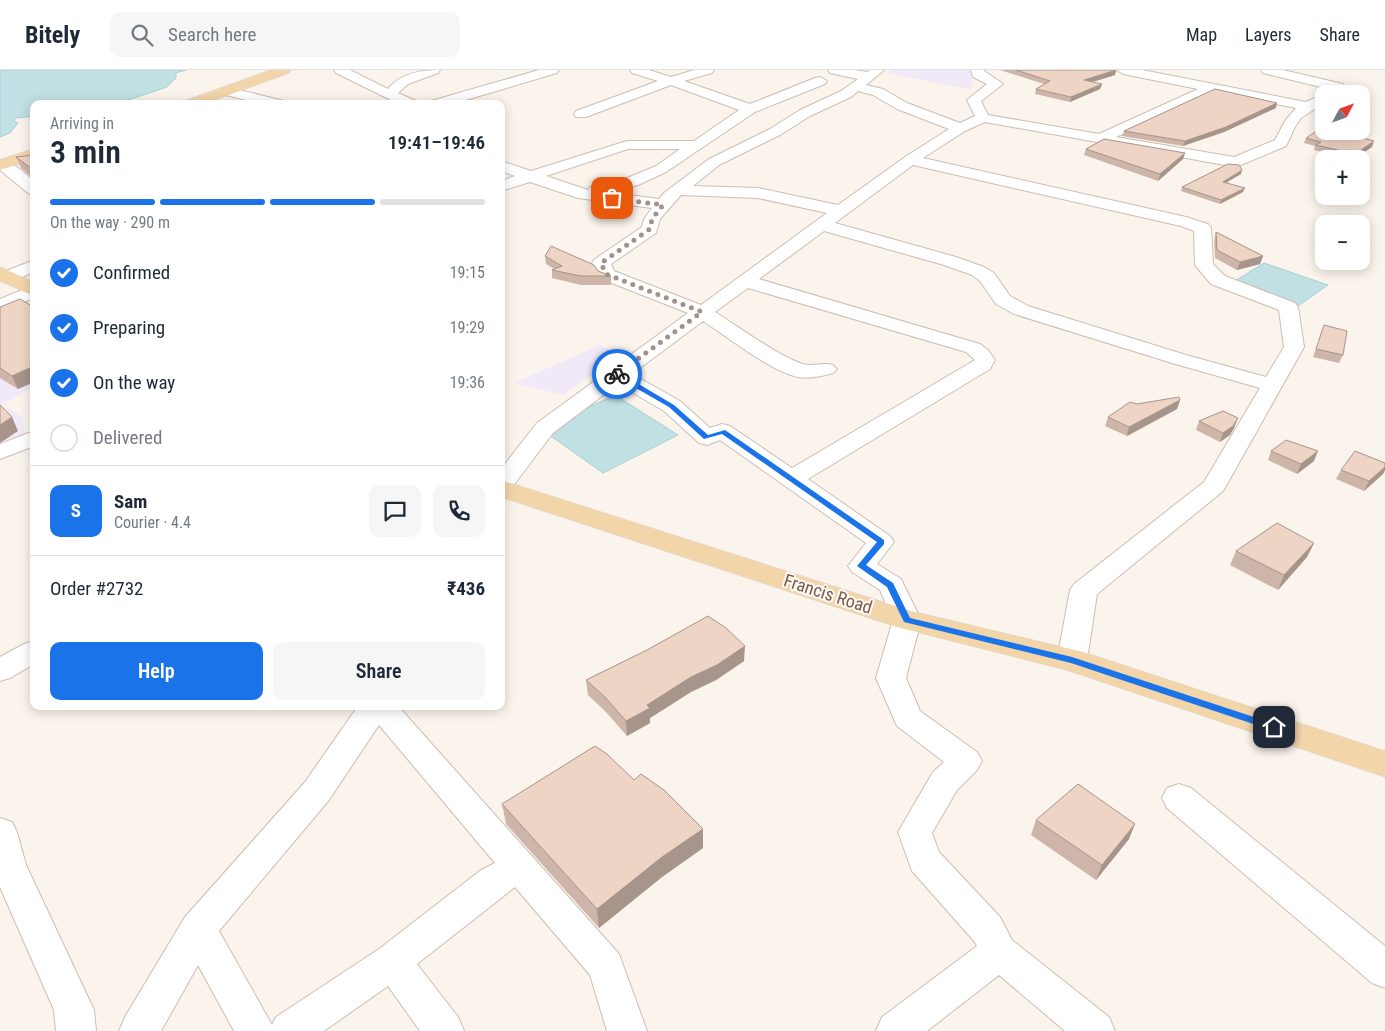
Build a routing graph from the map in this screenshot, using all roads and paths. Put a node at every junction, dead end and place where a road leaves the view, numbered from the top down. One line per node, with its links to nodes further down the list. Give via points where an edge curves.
1 (284, 70): 17 (main road)
2 (340, 70): 18 (street)
3 (434, 70): 18 (street, via 405,80 393,88)
4 (553, 70): 22 (street)
5 (636, 70): 12 (street)
6 (708, 70): 12 (street)
7 (834, 70): 11 (street)
8 (977, 70): 27 (street, via 978,74 996,84 974,100)
9 (1123, 70): 16 (street)
10 (1267, 70): 14 (street)
11 (874, 73): 15 (street)
12 (671, 81): 25 (street); 26 (street)
13 (820, 81): 25 (street)
14 (1330, 85)
15 (858, 87): 28 (street, via 878,92 902,106); 38 (street, via 714,162)
16 (1210, 88): 24 (street); 29 (street)
17 (227, 90): 19 (main road); 20 (street)
18 (390, 96): 21 (street)
19 (201, 100)
20 (264, 100)
21 (401, 100)
22 (450, 100)
23 (1315, 102): 24 (street)
24 (1305, 106): 29 (street, via 1286,126 1281,143 1236,162)
25 (750, 109): 30 (street)
26 (581, 114)
27 (983, 118): 28 (street); 29 (street)
28 (960, 128): 32 (street)
29 (1102, 138)
30 (697, 145): 35 (street, via 627,145); 39 (street, via 661,169 632,182)
31 (30, 155): 33 (main road)
32 (910, 160): 41 (street); 52 (street, via 1202,228 1204,265 1218,280 1288,307 1294,348)
33 (1, 165): 37 (street)
34 (505, 167): 35 (street)
35 (532, 176): 36 (street); 39 (street)
36 (505, 185)
37 (30, 186)
38 (678, 190): 40 (street); 41 (street, via 758,194)
39 (578, 193): 40 (street)
40 (663, 205): 49 (street, via 652,219 650,229 601,263 606,274)
41 (841, 211): 42 (street)
42 (822, 224): 45 (street); 52 (street, via 978,271 987,277 1003,300 1021,310)
43 (30, 266): 44 (street)
44 (4, 275): 46 (main road)
45 (745, 281): 49 (street); 55 (street, via 973,348 986,360 983,365)
46 (30, 288)
47 (30, 292): 48 (street)
48 (0, 306)
49 (702, 312): 50 (street, via 800,371); 51 (street)
50 (826, 369)
51 (617, 375): 55 (street, via 672,406 707,438 722,431); 56 (street, via 544,428)
52 (1274, 385): 60 (street, via 1214,486 1084,590)
53 (30, 440): 54 (street)
54 (0, 452)
55 (791, 479): 58 (street, via 882,542 861,566 890,585)
56 (505, 481)
57 (505, 487): 58 (main road, Francis Road)
58 (907, 620): 60 (main road, Francis Road); 69 (street, via 890,678 908,718 966,761 945,781 915,832 924,860 987,929)
59 (30, 653): 61 (street)
60 (1072, 660): 64 (main road, Francis Road)
61 (0, 670)
62 (372, 710): 68 (street, via 317,790)
63 (383, 710): 67 (street)
64 (1385, 764)
65 (1179, 798): 71 (street)
66 (0, 832): 72 (street, via 8,865 74,1010)
67 (519, 866): 70 (street, via 494,881); 77 (street, via 606,966)
68 (198, 929): 73 (street); 74 (street)
69 (999, 952): 78 (street); 79 (street)
70 (392, 961): 75 (street); 76 (street)
71 (1385, 970)
72 (76, 1031)
73 (139, 1031)
74 (255, 1031)
75 (290, 1031)
76 (444, 1031)
77 (627, 1031)
78 (896, 1031)
79 (1095, 1031)

